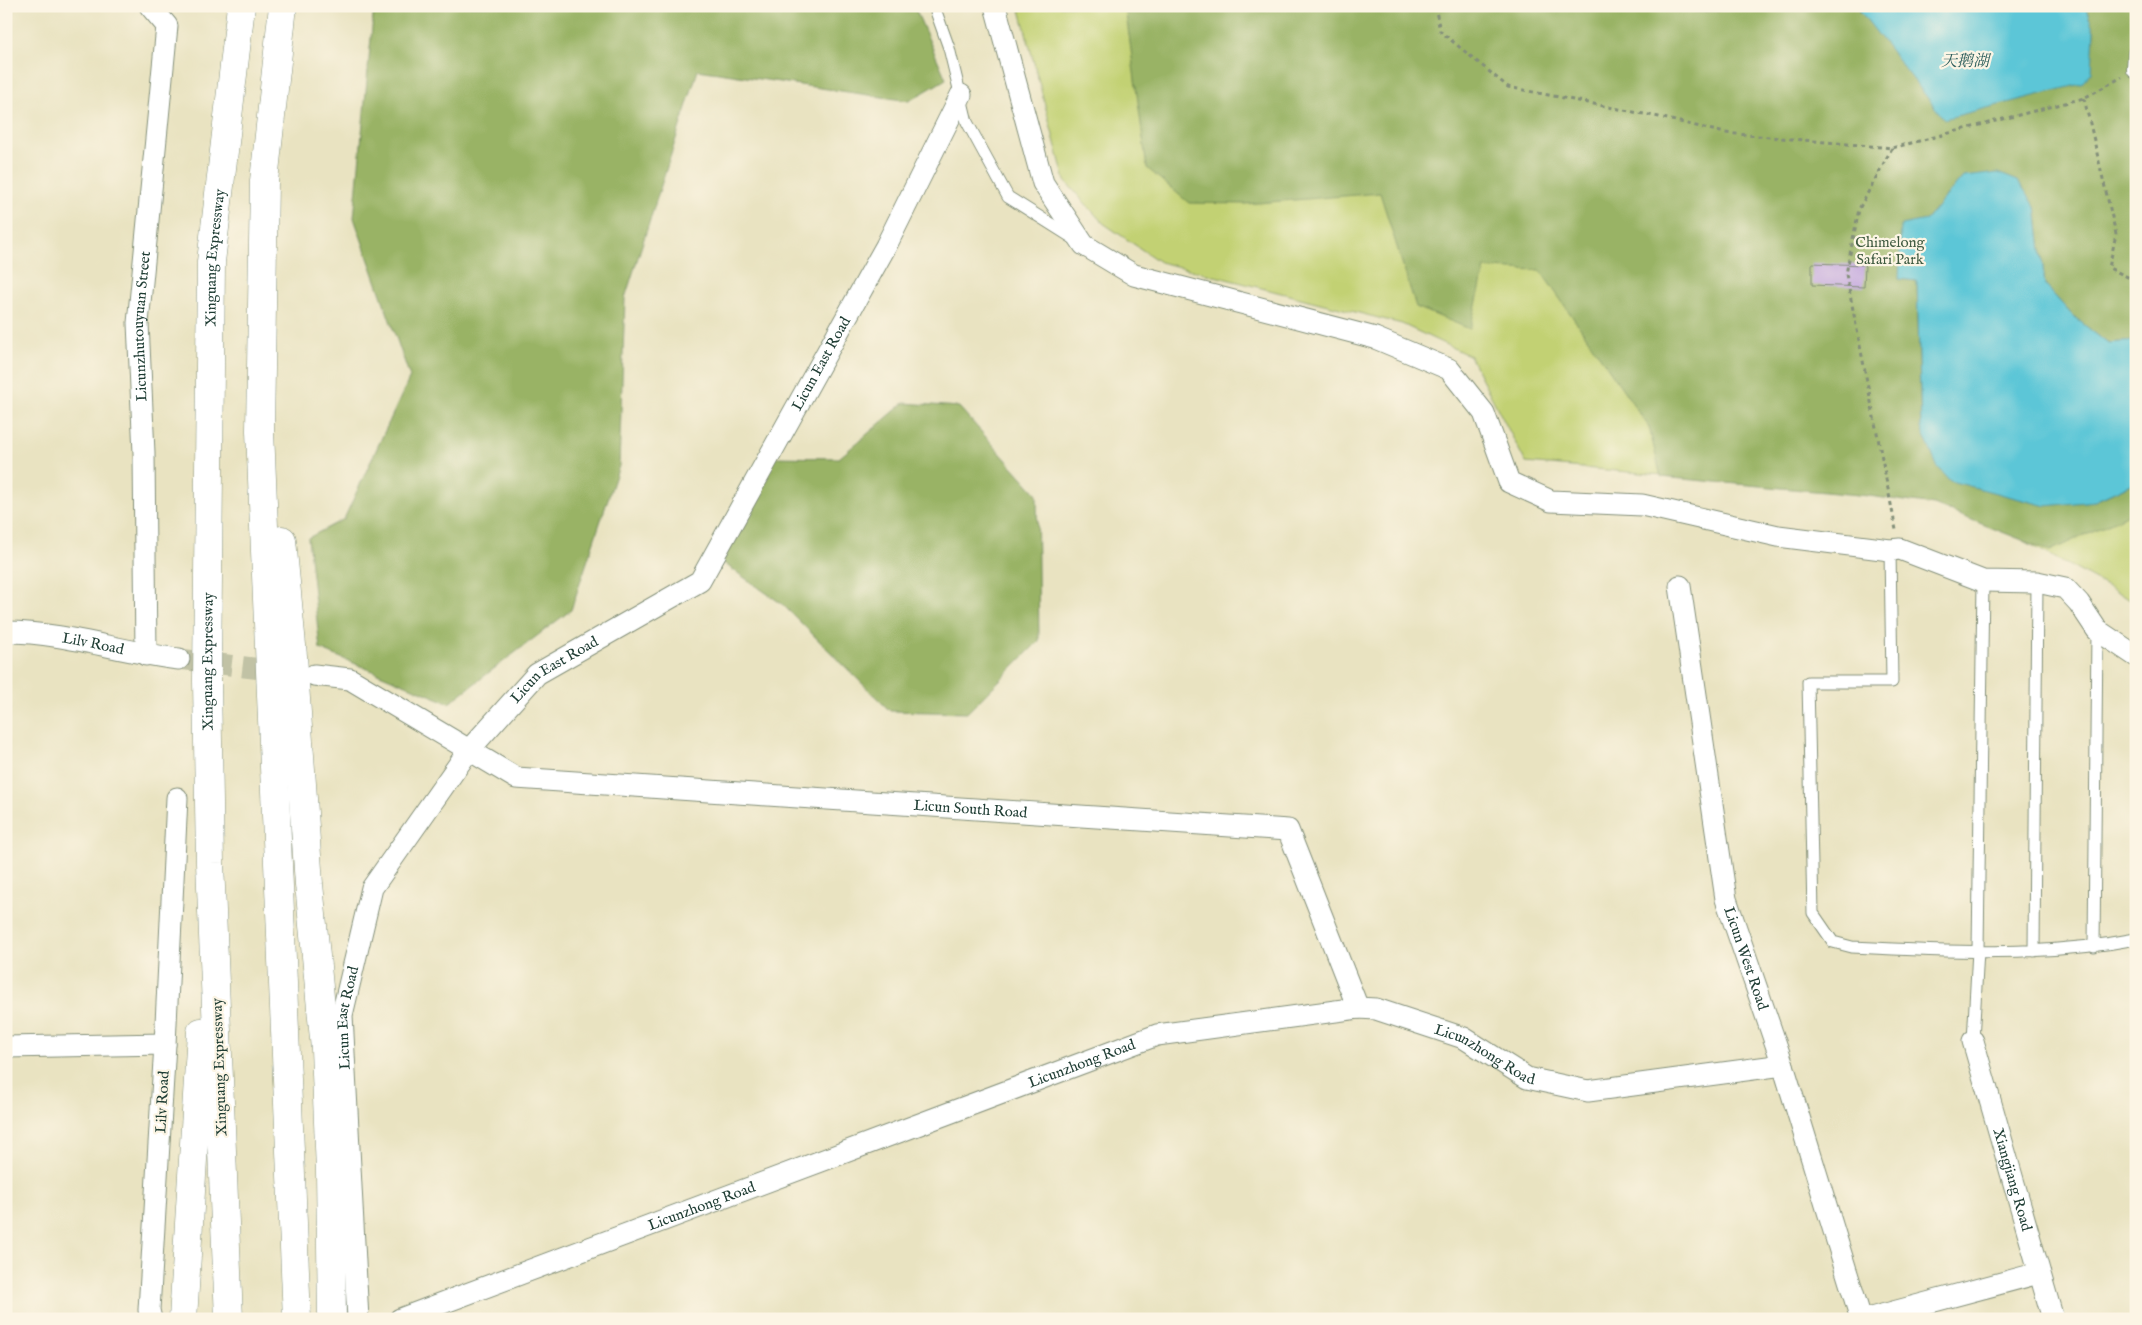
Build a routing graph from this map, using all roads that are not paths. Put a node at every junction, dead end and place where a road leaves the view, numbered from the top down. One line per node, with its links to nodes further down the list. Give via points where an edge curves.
1 (150, 6): 17 (street, Licunzhutouyuan Street, via 167,26 138,323 144,453)
2 (241, 6): 23 (highway, Xinguang Expressway, via 211,262 206,681)
3 (283, 6): 10 (highway, via 264,181)
4 (934, 6): 8 (lane)
5 (995, 6): 9 (street, via 1043,183)
6 (2136, 53): 7 (street)
7 (2135, 70)
8 (961, 95): 9 (lane, via 967,122 1008,197); 21 (street, Licun East Road, via 886,246 700,581 536,674)
9 (1084, 245): 11 (street, via 1134,275 1375,338 1449,369 1484,413 1509,482 1551,501 1642,505 1778,536)
10 (262, 320): 37 (highway, via 260,431); 38 (highway, via 325,1050)
11 (1895, 550): 12 (street); 26 (lane, via 1892,682 1808,682 1813,913 1833,942 1852,947)
12 (1983, 581): 13 (street); 26 (lane)
13 (2037, 582): 15 (street, via 2065,588); 27 (lane)
14 (1680, 586): 32 (street, Licun West Road, via 1726,899)
15 (2096, 630): 18 (street); 25 (lane)
16 (6, 632): 17 (street, Lilv Road, via 35,632)
17 (146, 655): 19 (street, Lilv Road)
18 (2136, 656)
19 (179, 659)
20 (314, 675): 21 (street, via 350,679)
21 (469, 750): 28 (street, Licun South Road, via 516,778 1288,830); 39 (street, Licun East Road, via 372,888 342,1015)
22 (177, 798): 30 (street, Lilv Road)
23 (210, 863): 35 (highway); 36 (highway, Xinguang Expressway)
24 (2136, 938): 25 (lane)
25 (2094, 947): 27 (lane)
26 (1978, 950): 27 (lane); 29 (lane)
27 (2034, 951)
28 (1358, 1008): 32 (street, Licunzhong Road, via 1376,1009 1464,1038 1527,1078 1588,1092); 40 (street, Licunzhong Road, via 1157,1036)
29 (1973, 1040): 33 (street, Xiangjiang Road)
30 (165, 1044): 31 (street); 34 (street, Lilv Road)
31 (6, 1047)
32 (1783, 1065): 41 (street, Licun West Road)
33 (2039, 1273): 42 (street); 43 (street, Xiangjiang Road)
34 (151, 1319)
35 (183, 1319)
36 (229, 1319)
37 (297, 1319)
38 (332, 1319)
39 (358, 1319)
40 (400, 1319)
41 (1862, 1319)
42 (1867, 1319)
43 (2053, 1319)

